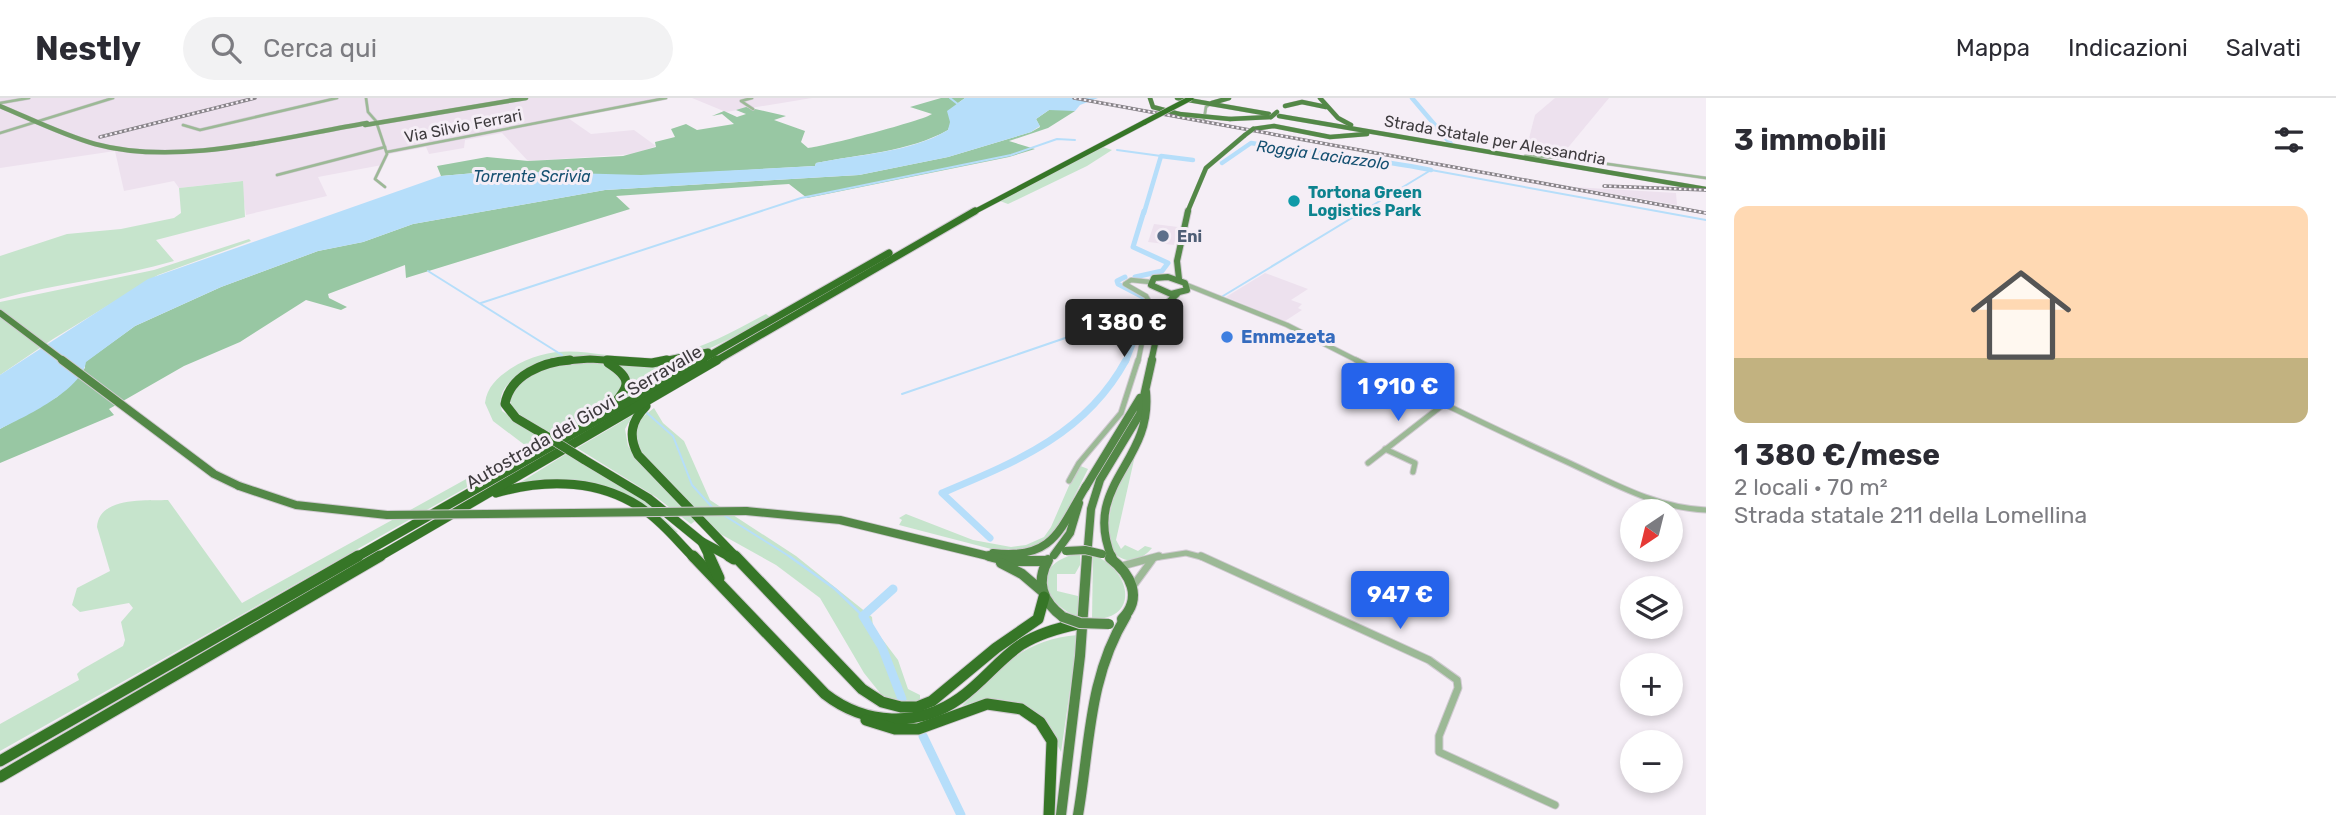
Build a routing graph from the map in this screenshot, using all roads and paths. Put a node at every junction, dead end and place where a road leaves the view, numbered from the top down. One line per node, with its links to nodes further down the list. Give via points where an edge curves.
1 (29, 98): 16 (street)
2 (113, 98): 28 (street)
3 (337, 98): 32 (street, via 200,130)
4 (366, 98): 30 (street)
5 (526, 98): 31 (main road)
6 (666, 98): 41 (street, Via Silvio Ferrari)
7 (752, 98): 20 (street, via 741,101)
8 (1158, 98): 13 (main road)
9 (1178, 98): 14 (main road); 27 (highway, Autostrada dei Giovi - Serravalle, bridge)
10 (1229, 98): 15 (main road)
11 (1297, 98): 18 (main road)
12 (1320, 98): 21 (main road)
13 (1150, 99): 25 (main road, bridge, via 1153,107 1179,114)
14 (1193, 100): 15 (main road); 17 (main road); 27 (highway, Autostrada dei Giovi - Serravalle, bridge)
15 (1221, 100): 17 (main road); 19 (main road)
16 (0, 104): 28 (main road)
17 (1210, 104): 19 (main road); 26 (street)
18 (1285, 106): 21 (main road, via 1306,102); 22 (main road)
19 (1230, 107): 23 (main road)
20 (752, 109)
21 (1331, 111): 24 (main road, via 1321,120); 37 (main road, via 1354,126)
22 (1278, 114): 23 (main road, bridge); 24 (main road, Strada Statale per Alessandria)
23 (1270, 115): 25 (main road); 33 (main road); 34 (main road)
24 (1286, 117): 29 (main road, Strada Statale per Alessandria)
25 (1230, 119): 34 (main road, via 1250,123)
26 (1204, 120)
27 (1142, 121): 55 (highway, Autostrada dei Giovi - Serravalle, via 987,198); 57 (highway, Autostrada dei Giovi - Serravalle, via 984,206)
28 (38, 122): 30 (main road, via 107,148 164,152 233,146); 36 (street)
29 (1316, 122): 37 (main road, Strada Statale per Alessandria); 38 (main road, via 1350,132)
30 (368, 123): 31 (main road); 35 (street, Via Silvio Ferrari)
31 (377, 123): 35 (street, Via Silvio Ferrari)
32 (183, 125)
33 (1287, 128): 34 (main road); 38 (main road)
34 (1253, 129): 47 (main road, bridge, via 1216,155 1194,186)
35 (378, 130): 40 (street, Via Silvio Ferrari)
36 (0, 133)
37 (1387, 134): 39 (main road, Strada Statale per Alessandria)
38 (1340, 137): 39 (main road)
39 (1408, 138): 42 (main road, Strada Statale per Alessandria)
40 (385, 147): 41 (street, Via Silvio Ferrari); 43 (street)
41 (387, 152): 45 (street, Via Silvio Ferrari, via 375,179)
42 (1501, 154): 44 (street, via 1576,159); 46 (main road, Strada Statale per Alessandria)
43 (277, 175)
44 (1706, 178)
45 (386, 187)
46 (1706, 190)
47 (1176, 266): 48 (main road); 49 (main road)
48 (1162, 276): 49 (main road); 50 (main road)
49 (1179, 279): 52 (main road)
50 (1150, 282): 51 (main road); 64 (street, via 1131,280 1125,284 1150,303 1122,411 1072,470)
51 (1156, 290): 52 (main road); 53 (main road)
52 (1183, 290): 53 (main road); 59 (street, via 1210,295 1287,325)
53 (1163, 307): 58 (main road)
54 (0, 313): 68 (main road, bridge, via 214,474 265,496 330,510 387,514 746,511)
55 (733, 342): 56 (highway, via 668,362); 61 (highway, Autostrada dei Giovi - Serravalle)
56 (603, 360): 61 (highway, via 624,373 623,394 610,408); 69 (highway, bridge, via 554,361 529,371 511,384 504,398 509,412 648,498)
57 (682, 381): 66 (highway, Autostrada dei Giovi - Serravalle); 74 (highway, via 639,412 631,429 632,446)
58 (1145, 390): 65 (main road); 71 (main road, via 1149,401 1143,430 1114,482 1103,520); 86 (main road, via 1136,423 1101,480 1091,509 1080,656)
59 (1444, 404): 60 (street); 67 (street, via 1645,498 1679,509)
60 (1385, 449): 62 (street); 63 (street, via 1415,463)
61 (536, 456): 82 (highway, Autostrada dei Giovi - Serravalle)
62 (1368, 463)
63 (1413, 471)
64 (1069, 481)
65 (1086, 486): 68 (main road, via 1053,541 1031,554 1003,554); 72 (main road, via 1070,533)
66 (469, 504): 76 (highway, via 525,484 559,482 600,490 642,508); 83 (highway, Autostrada dei Giovi - Serravalle)
67 (1706, 510)
68 (874, 527): 70 (main road)
69 (702, 542): 74 (highway); 76 (highway)
70 (948, 546): 72 (main road, via 1020,563); 78 (main road, via 1015,570)
71 (1107, 557): 72 (main road, bridge, via 1085,550); 75 (main road)
72 (1050, 558): 78 (main road, via 1040,580)
73 (1154, 558): 75 (street); 77 (street); 84 (street, via 1170,551 1196,554 1440,666 1457,680 1458,688 1440,736 1439,752)
74 (745, 565): 78 (highway, via 862,689 900,707 925,706 945,695 991,652 1038,619)
75 (1122, 566): 77 (main road)
76 (721, 583): 81 (highway, via 818,688)
77 (1133, 586): 79 (main road, via 1133,603)
78 (1043, 594): 80 (main road, bridge, via 1063,617)
79 (1126, 616): 80 (main road, bridge, via 1110,624); 87 (main road, via 1105,648 1097,672)
80 (1080, 624): 81 (highway, via 1054,627 1010,651 959,702 939,713 893,719)
81 (849, 711): 85 (highway, via 881,726 910,730 941,724 999,702 1029,712 1052,741)
82 (0, 761)
83 (0, 778)
84 (1555, 805)
85 (1049, 815)
86 (1060, 815)
87 (1078, 815)

